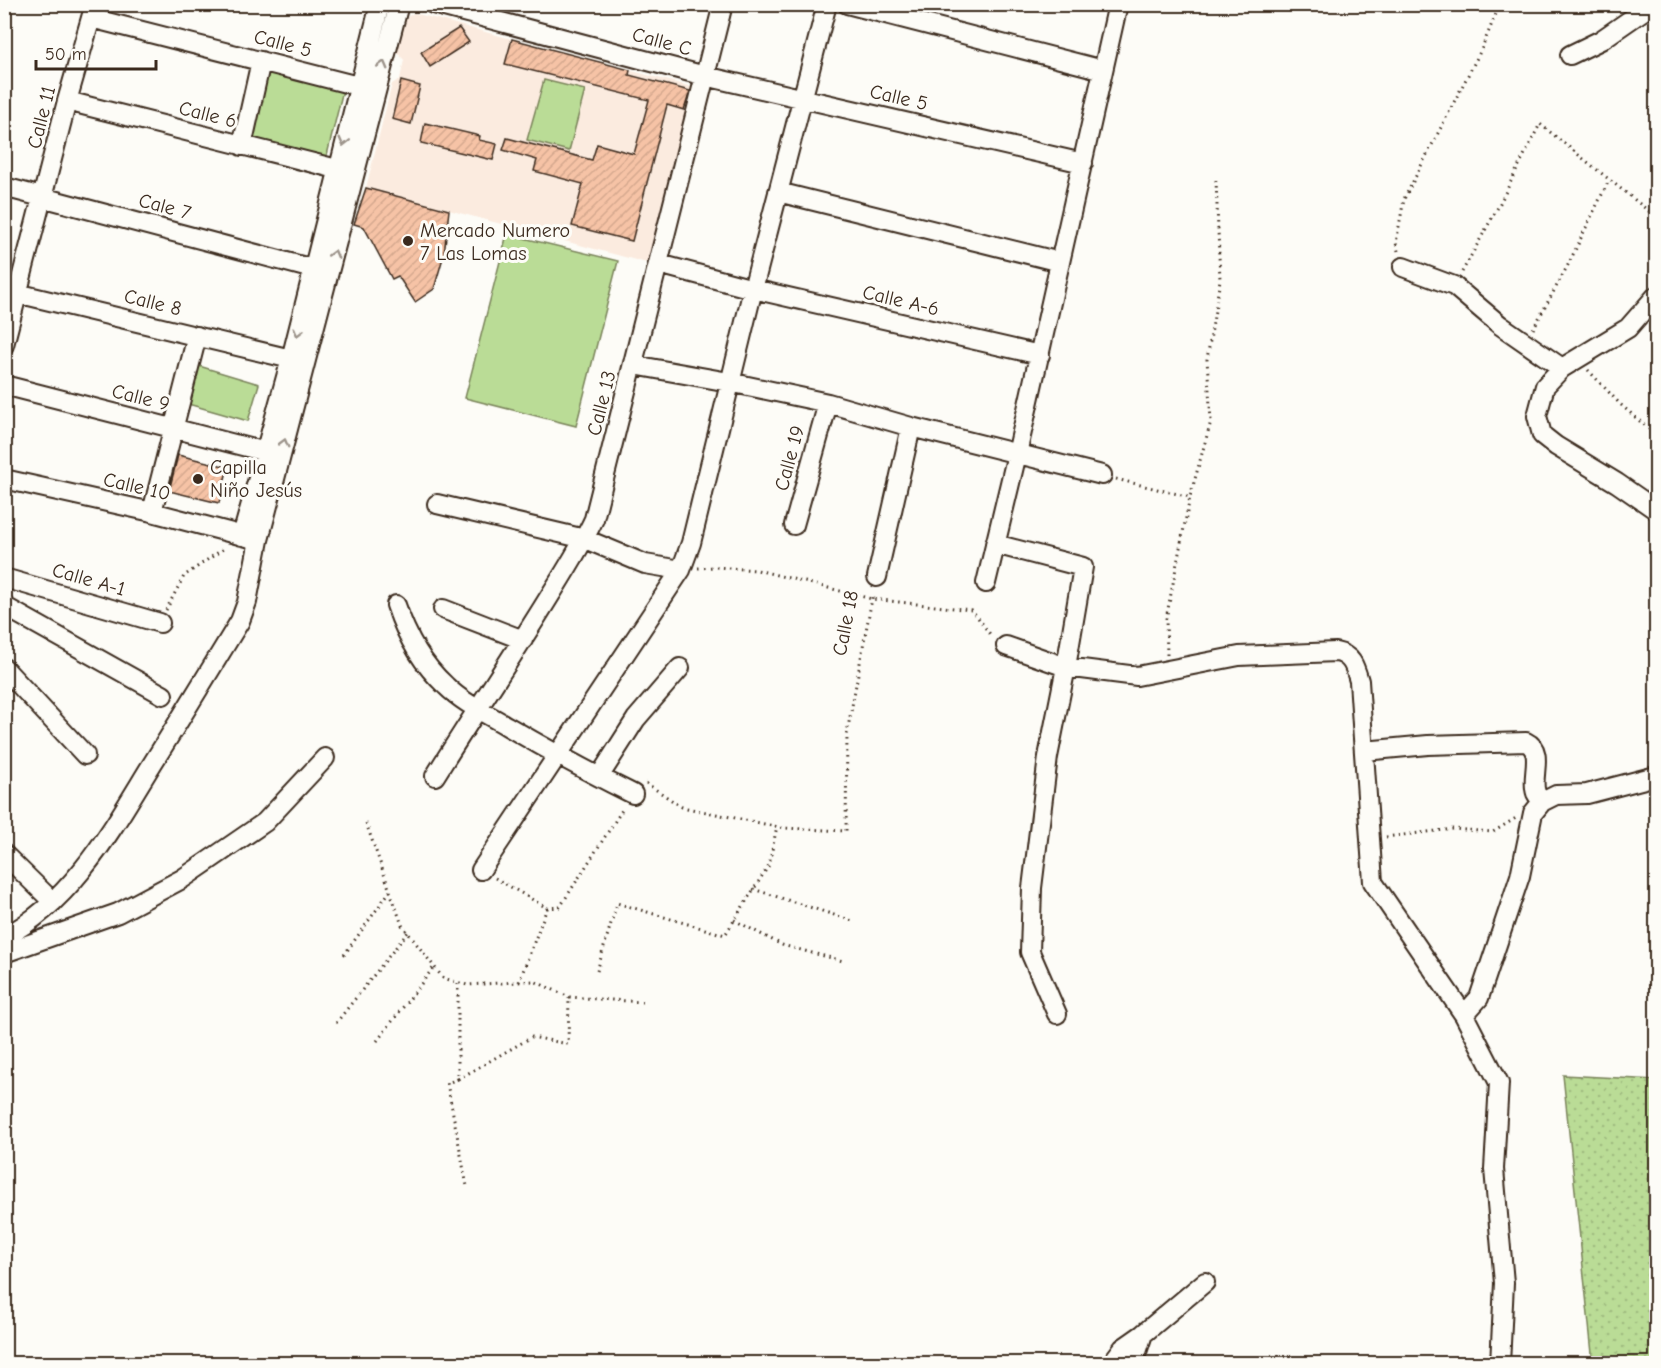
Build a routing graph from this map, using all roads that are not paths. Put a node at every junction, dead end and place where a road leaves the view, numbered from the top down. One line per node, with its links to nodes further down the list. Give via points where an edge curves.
1 (380, 4): 14 (street)
2 (399, 4): 49 (street, one-way to 2)
3 (433, 4): 13 (street, Calle C)
4 (723, 4): 13 (street, Calle 13)
5 (827, 4): 15 (street)
6 (847, 4): 12 (street)
7 (1118, 4): 12 (street)
8 (1653, 4): 10 (street, via 1601,40)
9 (93, 11): 11 (street, Calle 5); 16 (street, Calle 11)
10 (1570, 55)
11 (261, 61): 14 (street, Calle 5); 17 (street)
12 (1103, 70): 18 (street)
13 (705, 76): 15 (street, Calle 5); 24 (street, Calle 13)
14 (358, 86): 19 (street, one-way to 19)
15 (803, 97): 18 (street, Calle 5); 21 (street)
16 (67, 101): 17 (street, Calle 6); 22 (street, Calle 11)
17 (242, 146): 19 (street, Calle 6)
18 (1083, 163): 23 (street)
19 (337, 169): 26 (street)
20 (4, 187): 22 (street, Cale 7)
21 (778, 192): 23 (street); 27 (street)
22 (44, 197): 26 (street, Cale 7); 28 (street, Calle 11)
23 (1060, 262): 32 (street)
24 (658, 264): 27 (street, Calle A-6); 35 (street, Calle 13)
25 (1403, 267): 34 (street, via 1454,286 1525,344)
26 (313, 268): 33 (street, one-way to 33)
27 (753, 289): 32 (street, Calle A-6); 36 (street)
28 (12, 291): 30 (street, Calle 8); 31 (street, Calle 11)
29 (1656, 296): 34 (street, via 1628,328)
30 (197, 336): 33 (street, Calle 8); 40 (street)
31 (4, 345)
32 (1040, 355): 42 (street)
33 (291, 359): 41 (street)
34 (1569, 364): 46 (street, via 1545,386 1537,416 1542,435)
35 (634, 365): 36 (street); 50 (street, Calle 13, via 594,519)
36 (729, 382): 38 (street); 52 (street, via 691,543)
37 (4, 385): 40 (street, Calle 9)
38 (828, 403): 39 (street); 48 (street, Calle 19)
39 (911, 427): 42 (street); 53 (street, Calle 18)
40 (172, 428): 41 (street, Calle 9); 47 (street)
41 (266, 452): 49 (street)
42 (1017, 454): 43 (street); 51 (street)
43 (1102, 475)
44 (4, 479): 47 (street, Calle 10)
45 (437, 504): 50 (street)
46 (1656, 510)
47 (152, 512): 49 (street, Calle 10)
48 (794, 525)
49 (250, 538): 78 (street, via 247,602 240,621 113,828)
50 (585, 539): 52 (street, via 645,564); 60 (street, Calle 13)
51 (995, 544): 55 (street); 62 (street, via 1083,567)
52 (681, 570): 69 (street)
53 (878, 577)
54 (4, 578): 59 (street, Calle A-1)
55 (986, 584)
56 (396, 605): 66 (street, via 410,638 430,668 447,687)
57 (4, 606): 65 (street)
58 (443, 609): 60 (street)
59 (160, 623)
60 (523, 640): 66 (street, Calle 13)
61 (1006, 646): 62 (street)
62 (1066, 667): 67 (street, via 1137,676 1239,656 1345,654 1359,681); 81 (street, via 1048,757 1032,888 1030,952)
63 (4, 668): 68 (street)
64 (680, 668): 73 (street, via 636,719)
65 (163, 695)
66 (477, 708): 69 (street); 71 (street, Calle 13)
67 (1364, 751): 75 (street, via 1526,742 1535,752 1535,792); 82 (street, via 1373,882)
68 (85, 755)
69 (556, 755): 73 (street); 77 (street)
70 (325, 758): 80 (street, via 265,822 182,879 118,913)
71 (435, 776)
72 (1656, 776): 75 (street, via 1587,794 1556,795)
73 (599, 777): 74 (street)
74 (633, 794)
75 (1542, 802): 82 (street, via 1533,813 1520,876 1479,998)
76 (4, 854): 78 (street)
77 (481, 870)
78 (53, 902): 79 (street)
79 (4, 937)
80 (4, 953)
81 (1057, 1014)
82 (1464, 1015): 87 (street, via 1498,1083 1494,1169 1504,1283)
83 (1205, 1282): 84 (street)
84 (1143, 1334): 85 (street, via 1123,1348); 86 (street)
85 (1111, 1364)
86 (1133, 1364)
87 (1500, 1364)

